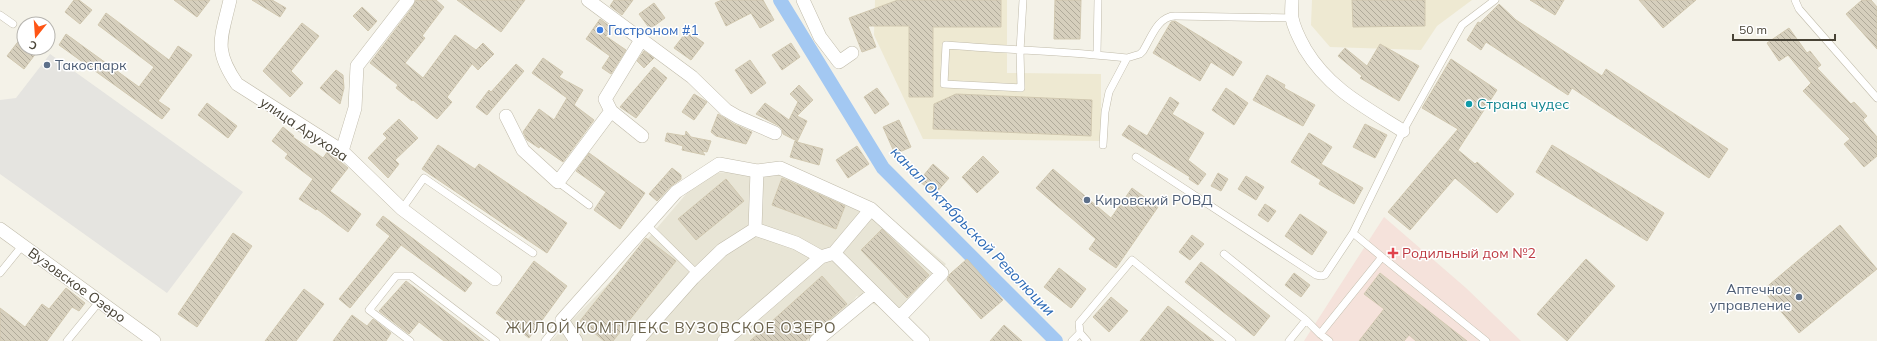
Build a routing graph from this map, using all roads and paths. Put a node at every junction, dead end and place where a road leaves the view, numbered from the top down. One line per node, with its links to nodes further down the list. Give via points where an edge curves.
1 (230, 0): 25 (street, улица Арухова, via 220,44 224,63 237,84)
2 (408, 0): 25 (street, via 357,66 355,108)
3 (588, 0): 13 (street)
4 (803, 0): 15 (street, via 820,37 839,62)
5 (1023, 0): 14 (lane)
6 (1098, 0): 16 (lane)
7 (1292, 0): 11 (street)
8 (1495, 0): 21 (lane, via 1462,25)
9 (1795, 0): 18 (lane, via 1799,9)
10 (0, 15): 12 (lane)
11 (1292, 18): 17 (lane, via 1168,16 1162,20 1143,51); 21 (street, via 1311,60 1326,78 1343,93)
12 (12, 24)
13 (642, 40): 19 (street, via 605,100); 22 (street, via 692,77 726,110)
14 (1020, 50): 14 (lane, via 946,45 944,84 1021,88); 16 (lane)
15 (852, 53)
16 (1097, 54): 17 (lane)
17 (1127, 58): 24 (lane, via 1109,92)
18 (1877, 98)
19 (611, 112): 23 (street); 28 (street)
20 (506, 116): 28 (street, via 523,150)
21 (1403, 131): 35 (lane)
22 (775, 134)
23 (642, 136)
24 (1103, 145)
25 (342, 151): 30 (street, улица Арухова)
26 (1136, 157): 35 (lane, via 1316,275 1325,275)
27 (757, 171): 31 (street, via 780,168); 32 (street, via 719,164 676,192); 34 (street)
28 (558, 182): 29 (lane)
29 (589, 205)
30 (402, 209): 37 (lane, via 424,178); 44 (street, улица Арухова)
31 (871, 210): 38 (street); 47 (street, via 942,273)
32 (647, 225): 43 (lane); 48 (street)
33 (0, 229): 36 (street, Вузовское Озеро)
34 (755, 229): 40 (street, via 796,243); 43 (street, via 722,250)
35 (1353, 233): 41 (lane)
36 (22, 246): 42 (lane); 46 (street, Вузовское Озеро)
37 (532, 253)
38 (834, 253): 40 (street); 45 (street)
39 (1224, 254): 49 (lane)
40 (821, 257): 59 (street)
41 (1382, 257): 51 (lane); 67 (lane)
42 (0, 273)
43 (697, 274): 58 (street)
44 (495, 279)
45 (874, 293): 47 (street); 60 (street)
46 (99, 302): 53 (lane); 54 (street, Вузовское Озеро)
47 (900, 317): 61 (street)
48 (562, 320): 56 (lane); 57 (street)
49 (1306, 320): 51 (lane); 65 (lane)
50 (1080, 333): 62 (lane); 63 (lane); 64 (lane, via 1079,323 1132,260)
51 (1320, 334): 66 (lane)
52 (405, 339): 55 (lane, via 369,310 396,276 411,276)
53 (67, 341)
54 (154, 341)
55 (496, 341)
56 (545, 341)
57 (576, 341)
58 (637, 341)
59 (724, 341)
60 (816, 341)
61 (923, 341)
62 (1072, 341)
63 (1087, 341)
64 (1232, 341)
65 (1289, 341)
66 (1329, 341)
67 (1486, 341)

